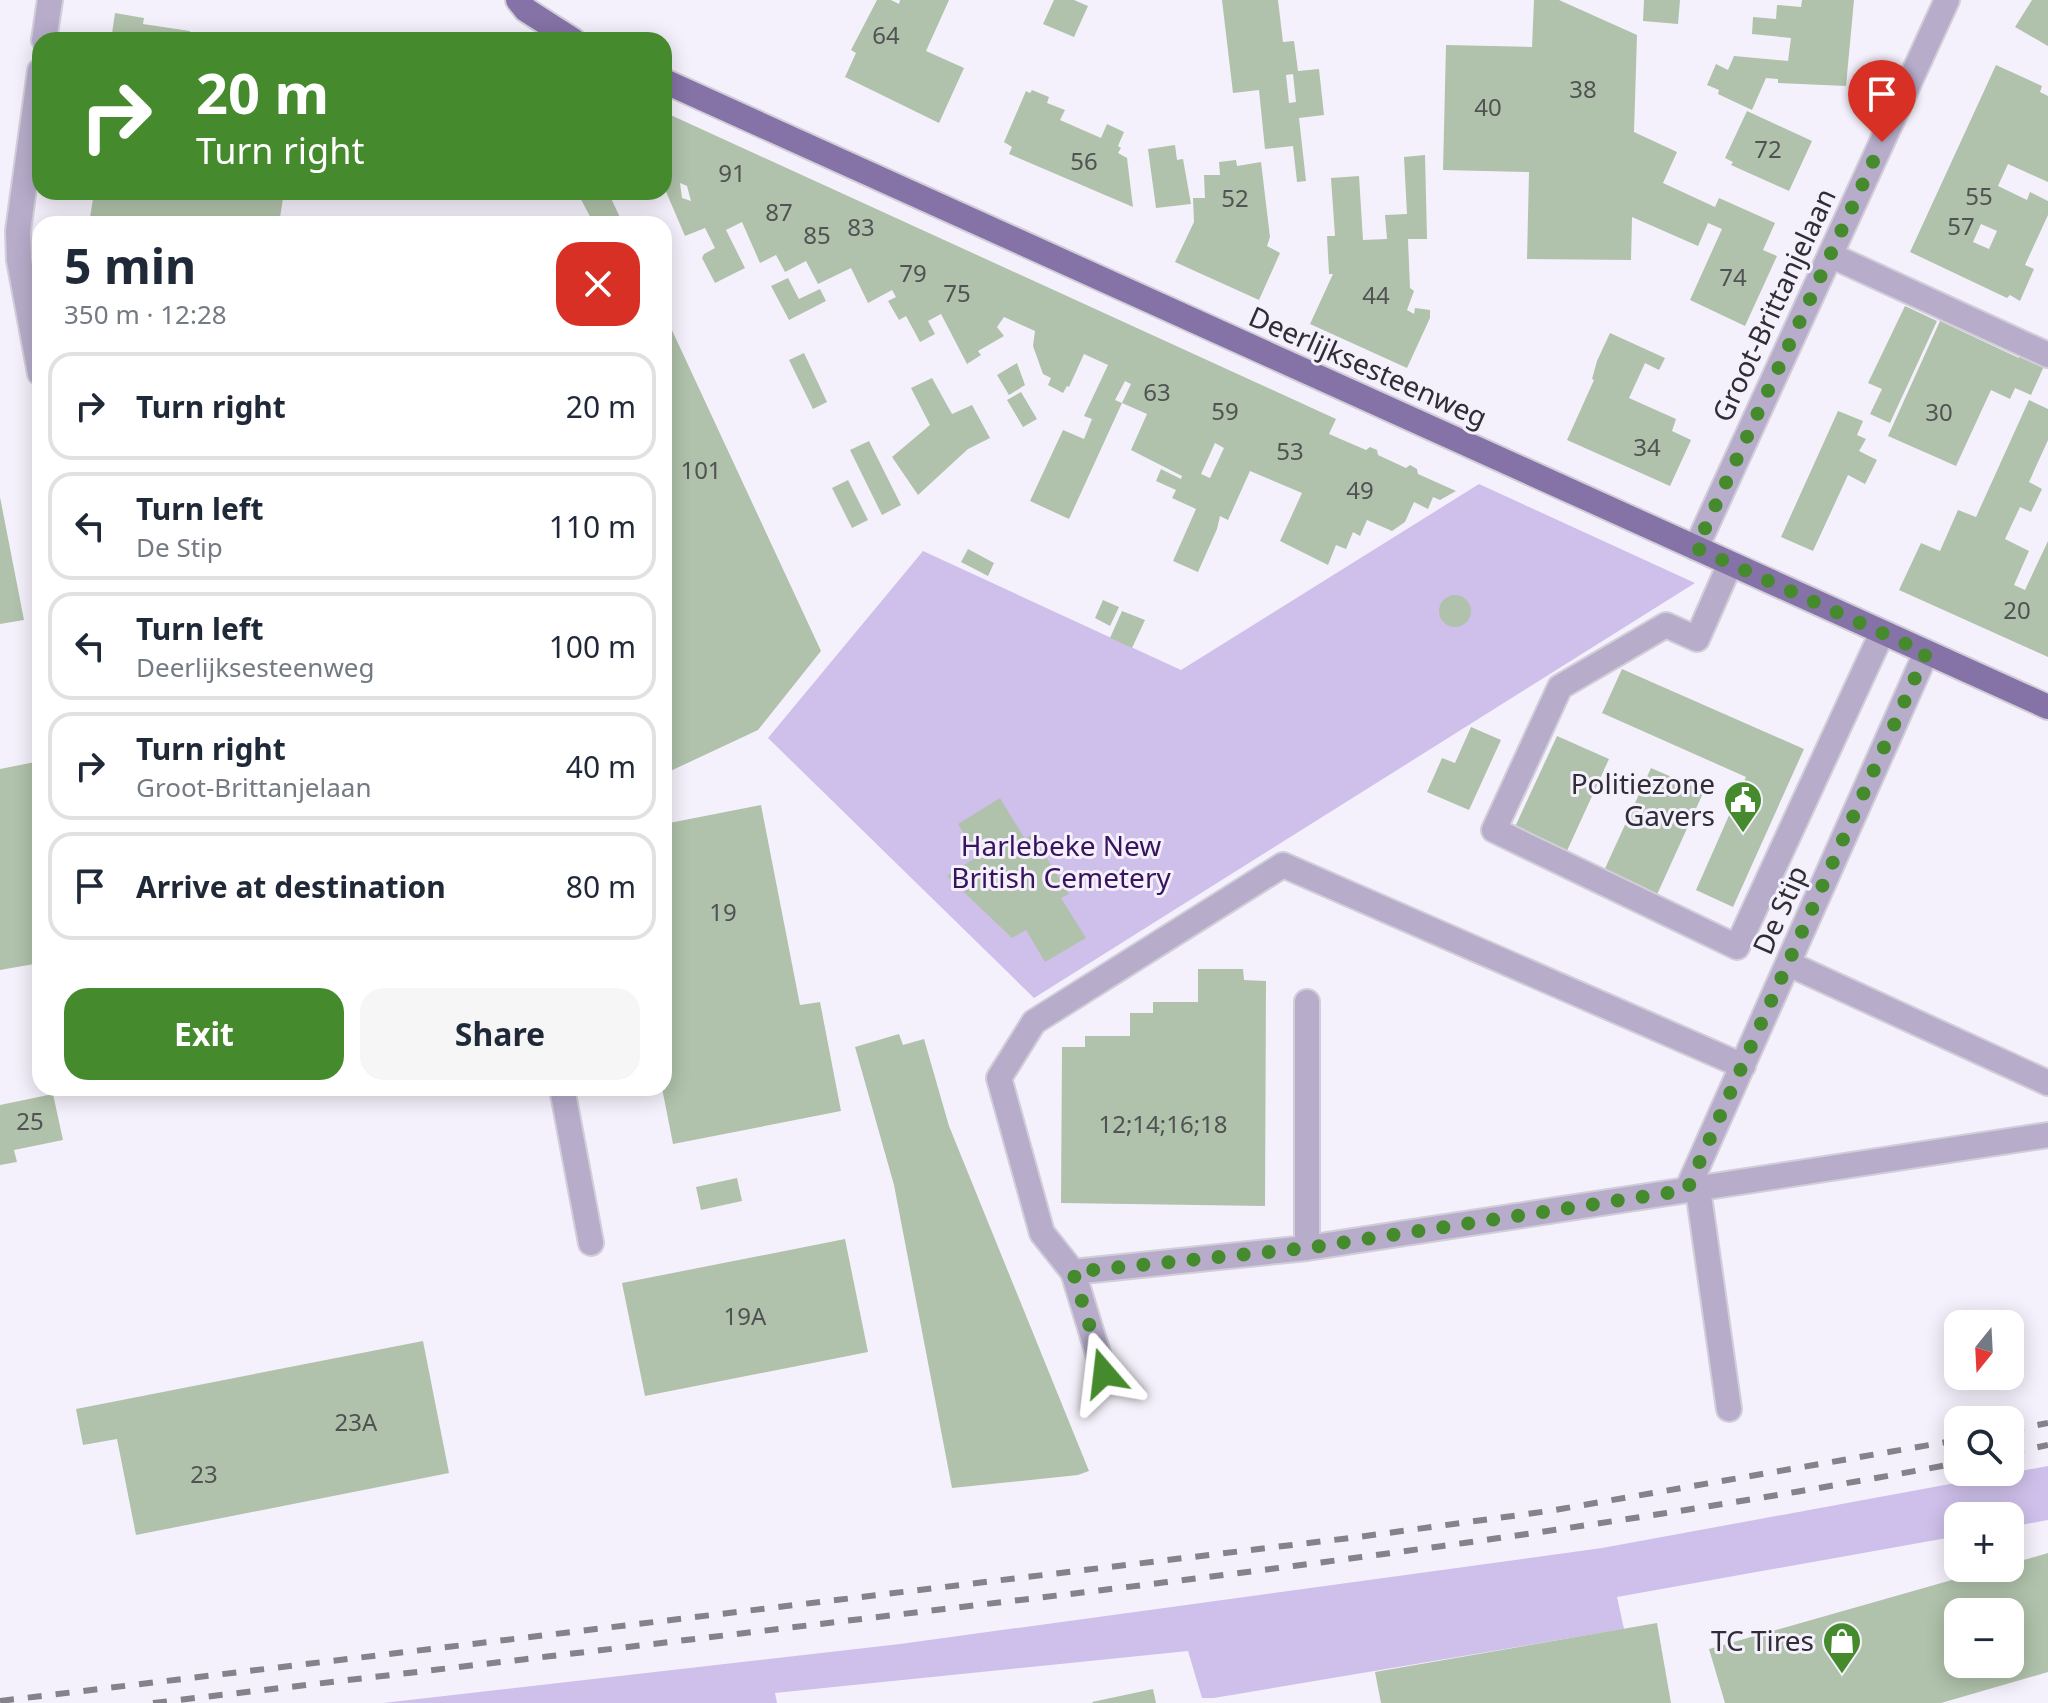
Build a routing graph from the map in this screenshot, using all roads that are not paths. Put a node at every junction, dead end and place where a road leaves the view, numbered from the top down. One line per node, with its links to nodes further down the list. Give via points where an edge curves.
1 (50, 0): 4 (street)
2 (518, 0): 5 (main road)
3 (1947, 0): 8 (street, Groot-Brittanjelaan)
4 (45, 32)
5 (560, 32)
6 (672, 85): 11 (main road, Deerlijksesteenweg)
7 (32, 129): 9 (street, via 18,231)
8 (1830, 255): 10 (street); 11 (street, Groot-Brittanjelaan)
9 (32, 330)
10 (2048, 355)
11 (1696, 548): 12 (main road, Deerlijksesteenweg)
12 (1730, 564): 13 (main road, Deerlijksesteenweg); 13 (street, via 1697,639 1666,625 1560,687 1494,830 1737,947)
13 (1882, 633): 14 (main road, Deerlijksesteenweg)
14 (1926, 653): 15 (main road, Deerlijksesteenweg); 16 (street, De Stip)
15 (2048, 707)
16 (1789, 964): 18 (street, De Stip); 19 (street)
17 (1307, 1002): 24 (street)
18 (1743, 1066): 22 (street, De Stip); 25 (street, via 1283,865 1034,1022 999,1078 1042,1233)
19 (2048, 1083)
20 (563, 1096): 23 (street)
21 (2048, 1135): 22 (street)
22 (1692, 1189): 24 (street); 27 (street)
23 (591, 1243)
24 (1307, 1248): 25 (street)
25 (1073, 1272): 26 (street)
26 (1104, 1373)
27 (1729, 1409)

